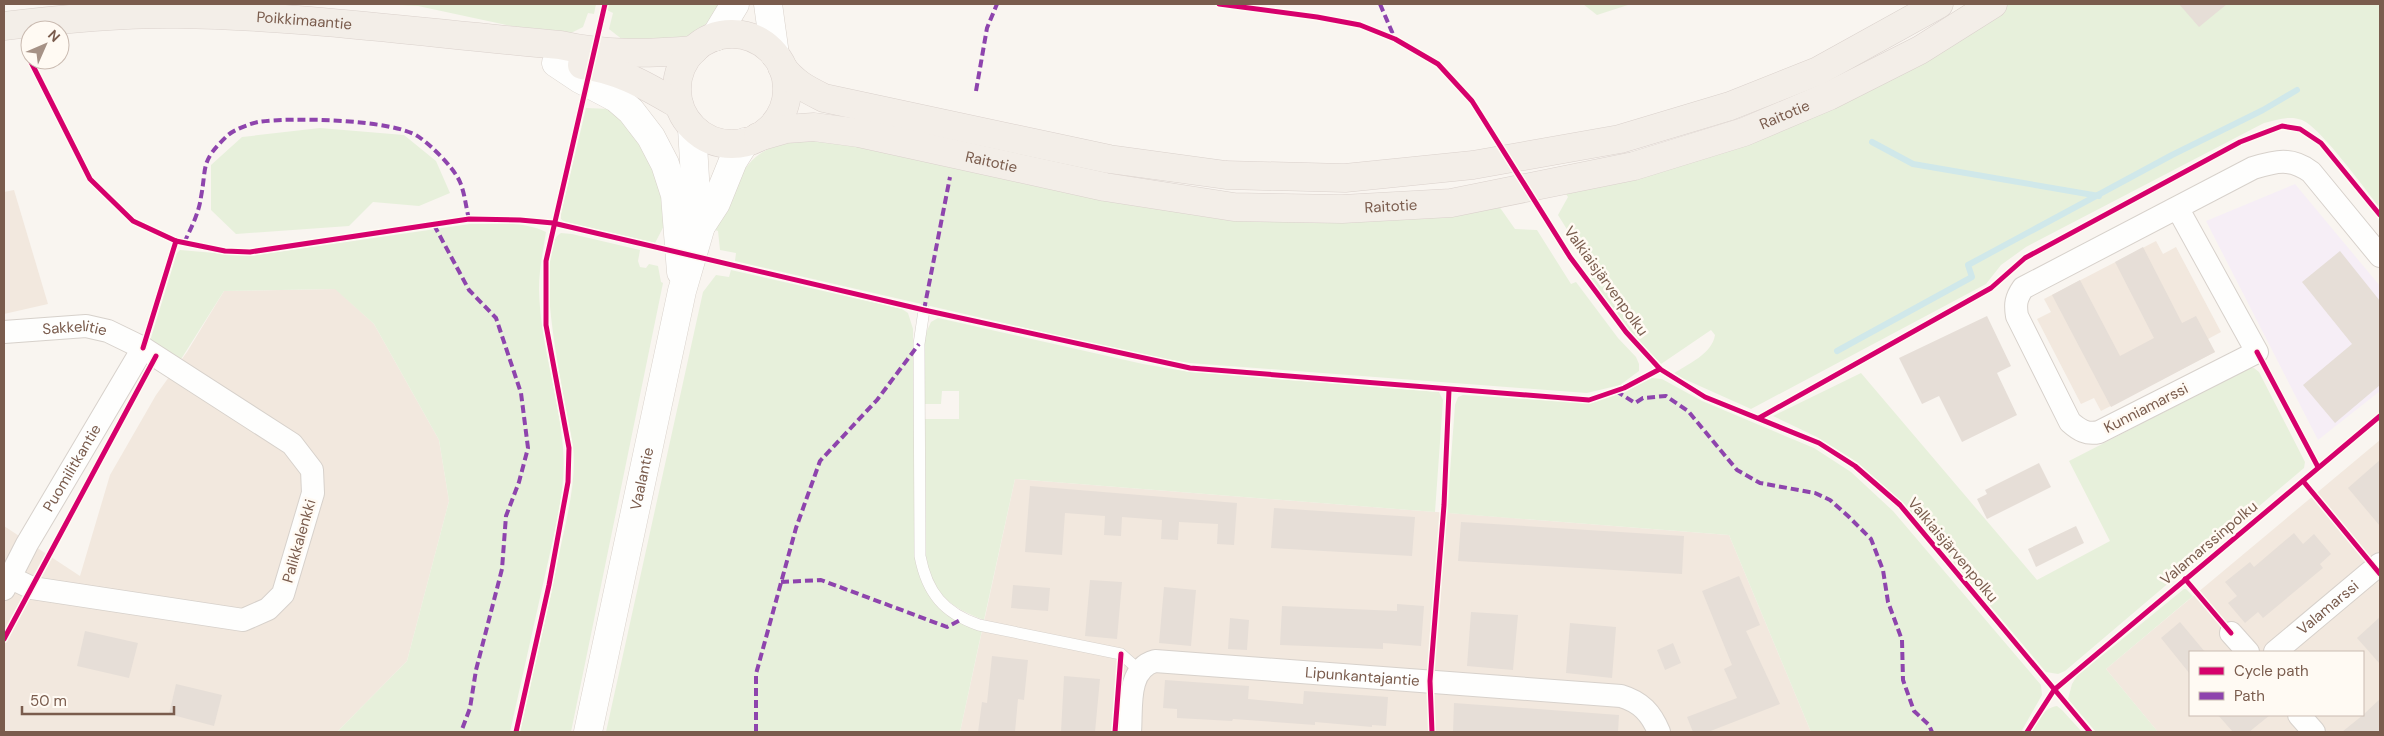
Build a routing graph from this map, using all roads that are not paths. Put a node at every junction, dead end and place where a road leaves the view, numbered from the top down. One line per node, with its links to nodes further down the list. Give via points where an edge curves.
1 (735, 4): 6 (street)
2 (768, 4): 7 (street)
3 (1939, 4): 7 (main road, Raitotie, via 1818,71 1721,109 1620,139 1473,165 1345,178 1226,175 1101,157 824,98 792,80)
4 (1993, 4): 10 (main road, Raitotie, via 1920,50 1829,96 1744,132 1634,166 1450,203 1342,209 1234,207 1106,187 859,133 814,127 786,129)
5 (4, 26): 8 (main road, Poikkimaantie, via 49,20 186,14 327,20 515,41)
6 (704, 43): 7 (main road, via 741,35 766,46); 8 (main road, Poikkimaantie); 9 (main road, via 680,70 677,94)
7 (778, 61): 10 (main road, via 786,79 784,106 774,124)
8 (623, 76): 9 (main road, Poikkimaantie, via 643,84); 12 (street, via 631,111 651,137)
9 (686, 116): 10 (main road, via 717,142 730,144); 12 (street, Vaalantie, via 696,195)
10 (751, 140): 12 (street, Vaalantie, via 733,161 716,203)
11 (2178, 208): 11 (street, Kunniamarssi, via 2023,288 2018,296 2015,305 2017,316 2070,422 2079,430 2091,434 2099,432 2257,352); 13 (street, Kunniamarssi, via 2253,168 2288,160 2311,172)
12 (690, 223): 24 (street, Vaalantie, via 682,291)
13 (2380, 256)
14 (924, 310): 22 (lane, via 920,344 920,556 930,588 949,611 962,619 1121,654)
15 (4, 332): 16 (street, Sakkelitie, via 86,326 108,330)
16 (143, 348): 18 (street, Puomilitkantie); 18 (street, Palikkalenkki, via 292,444 312,470 313,493 283,594 268,609 243,620)
17 (2380, 564): 21 (street, Valamarssi)
18 (6, 583)
19 (2231, 633): 20 (street)
20 (2247, 651)
21 (2276, 651)
22 (1139, 670): 25 (street, via 1134,681); 26 (street, Lipunkantajantie, via 1155,661 1621,696 1645,708)
23 (2300, 716): 27 (street)
24 (588, 732)
25 (1130, 732)
26 (1659, 732)
27 (2314, 732)

